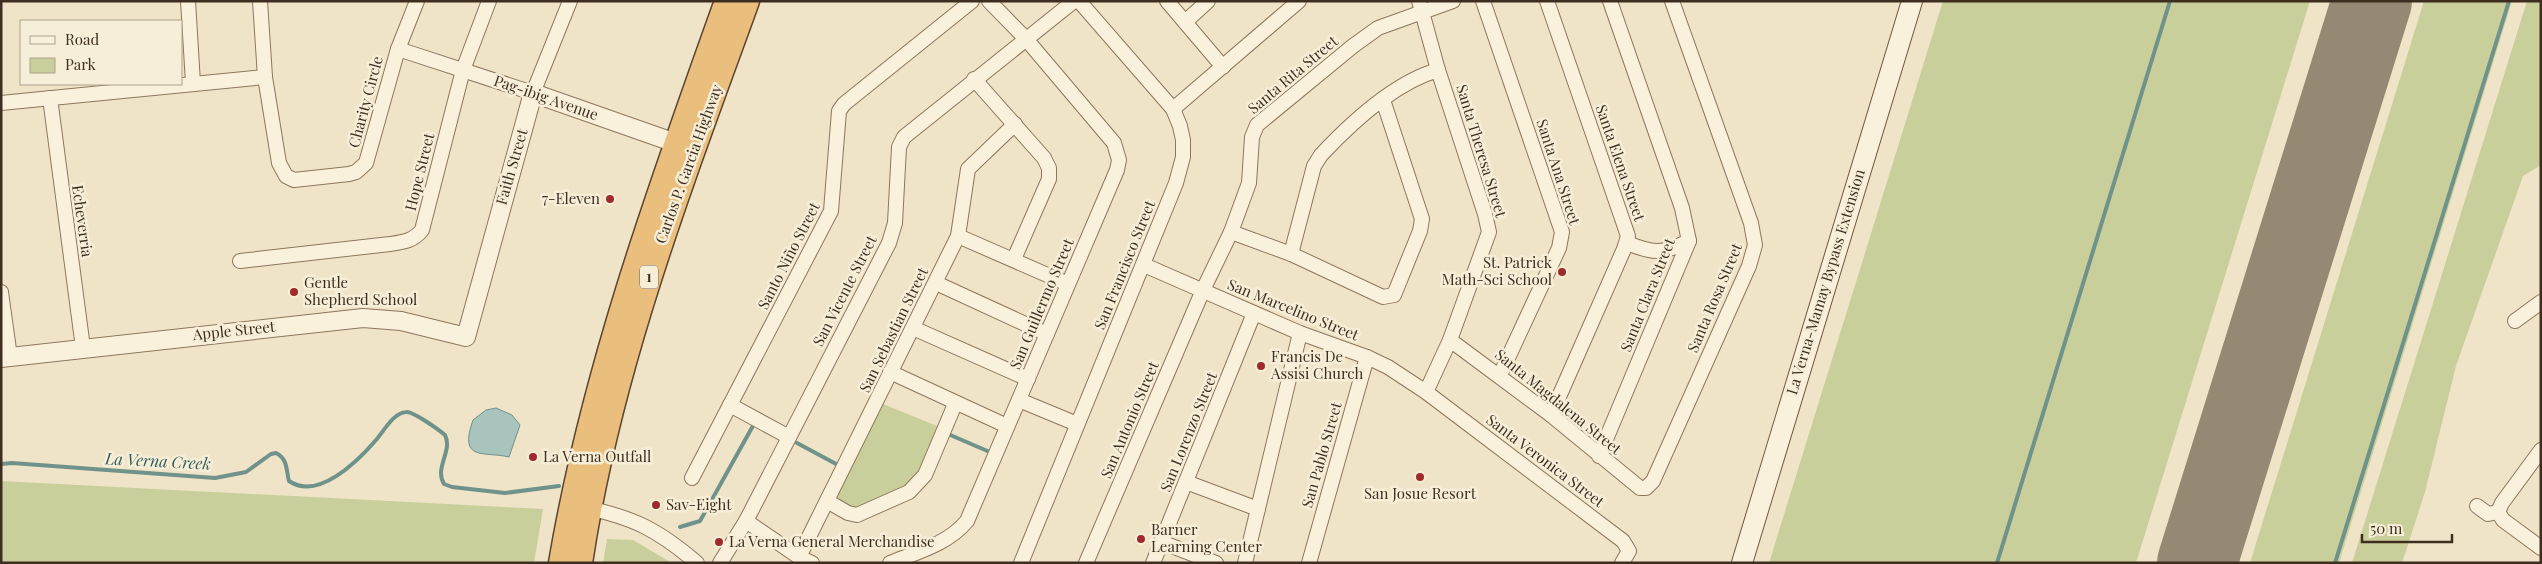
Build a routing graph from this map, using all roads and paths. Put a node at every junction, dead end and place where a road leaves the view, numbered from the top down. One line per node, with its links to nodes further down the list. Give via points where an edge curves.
1 (188, 1): 29 (street)
2 (260, 1): 27 (street, Charity Circle)
3 (417, 1): 23 (street, Charity Circle)
4 (489, 1): 25 (street, Hope Street)
5 (570, 1): 32 (street, Faith Street)
6 (972, 1): 68 (street, Santo Niño Street, via 844,104 839,112 831,210)
7 (989, 1): 22 (street)
8 (1074, 1): 22 (street, San Vicente Street)
9 (1079, 1): 36 (street, San Francisco Street)
10 (1167, 1): 21 (street)
11 (1208, 1): 21 (street)
12 (1299, 1): 24 (street)
13 (1453, 1): 20 (street, Santa Rita Street)
14 (1484, 1): 63 (street, Santa Ana Street, via 1562,232 1559,248)
15 (1546, 1): 42 (street, Santa Elena Street, via 1626,230)
16 (1610, 1): 41 (street, Santa Clara Street, via 1682,208)
17 (1672, 1): 77 (street, Santa Rosa Street, via 1751,223 1755,245 1749,266 1653,481)
18 (1912, 1): 99 (main road, La Verna-Mamay Bypass Extension)
19 (739, 2): 38 (highway, Carlos P. Garcia Highway / 1)
20 (1421, 6): 26 (street, Santa Theresa Street); 39 (street, Santa Rita Street, via 1378,28 1257,125 1252,138 1248,183)
21 (1185, 22): 24 (street)
22 (1026, 39): 28 (street, San Vicente Street); 48 (street, San Guillermo Street, via 1114,143 1117,151 1117,170)
23 (398, 49): 25 (street, Pag-ibig Avenue); 27 (street, Charity Circle, via 366,163 349,174 294,180 286,176 279,163)
24 (1223, 67): 36 (street)
25 (463, 70): 32 (street, Pag-ibig Avenue); 45 (street, Hope Street, via 422,230 409,241)
26 (1438, 70): 34 (street, via 1410,81); 58 (street, Santa Theresa Street, via 1489,232)
27 (266, 76): 29 (street)
28 (974, 80): 37 (street); 72 (street, San Vicente Street, via 904,137 899,147 895,223 889,243)
29 (193, 83): 30 (street)
30 (182, 84)
31 (174, 85): 33 (street)
32 (533, 93): 38 (street, Pag-ibig Avenue); 57 (street, Faith Street)
33 (50, 98): 35 (street); 59 (street, Echeverria)
34 (1383, 100): 43 (street, via 1329,147 1314,166); 43 (street, via 1422,219 1396,292 1391,297 1383,297)
35 (1, 103)
36 (1173, 109): 46 (street, San Francisco Street, via 1180,126 1183,157)
37 (1014, 124): 40 (street, San Sebastian Street, via 968,169); 44 (street, via 1049,168 1049,179)
38 (684, 146): 79 (highway, Carlos P. Garcia Highway / 1, via 638,280 608,422)
39 (1232, 232): 43 (street); 49 (street, Santa Rita Street)
40 (958, 236): 44 (street); 47 (street, San Sebastian Street)
41 (1688, 241): 42 (street, via 1654,253); 74 (street, Santa Clara Street)
42 (1626, 243): 69 (street, Santa Elena Street)
43 (1291, 254)
44 (1014, 259): 48 (street)
45 (240, 261)
46 (1144, 265): 49 (street, San Marcelino Street); 70 (street, San Francisco Street)
47 (936, 283): 54 (street, San Sebastian Street); 56 (street)
48 (1068, 284): 56 (street, San Guillermo Street)
49 (1203, 290): 52 (street, San Marcelino Street); 93 (street, San Antonio Street)
50 (1, 292): 61 (street)
51 (2541, 302): 53 (street)
52 (1254, 313): 55 (street, San Marcelino Street); 76 (street, San Lorenzo Street)
53 (2515, 321)
54 (914, 328): 62 (street, San Sebastian Street); 64 (street)
55 (1300, 333): 60 (street, San Marcelino Street); 81 (street)
56 (1047, 334): 64 (street, San Guillermo Street)
57 (466, 337): 59 (street, Apple Street, via 401,321 363,318)
58 (1450, 340): 63 (street, Santa Magdalena Street); 65 (street, Santa Theresa Street)
59 (83, 348): 61 (street, Apple Street)
60 (1367, 357): 65 (street, San Marcelino Street); 97 (street, San Pablo Street)
61 (5, 358)
62 (890, 372): 67 (street); 78 (street, San Sebastian Street)
63 (1500, 375): 69 (street, Santa Magdalena Street)
64 (1028, 379): 66 (street, San Guillermo Street)
65 (1426, 392): 98 (street, Santa Veronica Street, via 1624,542 1629,551)
66 (1019, 400): 70 (street); 71 (street, San Guillermo Street)
67 (955, 404): 71 (street); 78 (street, via 925,475 909,492 857,515)
68 (730, 405): 72 (street); 75 (street, Santo Niño Street)
69 (1552, 416): 74 (street, Santa Magdalena Street)
70 (1077, 424): 92 (street, San Francisco Street)
71 (1008, 426): 91 (street, San Guillermo Street, via 967,521 934,546)
72 (789, 437): 83 (street, San Vicente Street)
73 (2541, 450): 82 (street)
74 (1599, 456): 77 (street, Santa Magdalena Street, via 1640,488)
75 (692, 478)
76 (1186, 482): 81 (street); 84 (street, San Lorenzo Street)
77 (1646, 488)
78 (828, 501): 86 (street, San Sebastian Street)
79 (580, 506): 87 (highway, Carlos P. Garcia Highway / 1); 88 (highway, Carlos P. Garcia Highway / 1); 89 (street, via 638,522 662,535)
80 (2477, 506): 82 (street, via 2488,514)
81 (1258, 509): 96 (street)
82 (2498, 512): 85 (street, via 2503,520)
83 (746, 521): 86 (street); 90 (street, San Vicente Street)
84 (1161, 542): 94 (street, San Lorenzo Street); 95 (street)
85 (2541, 548)
86 (806, 560)
87 (560, 563)
88 (581, 563)
89 (697, 563)
90 (720, 563)
91 (890, 563)
92 (1021, 563)
93 (1086, 563)
94 (1152, 563)
95 (1216, 563)
96 (1245, 563)
97 (1310, 563)
98 (1622, 563)
99 (1742, 563)

